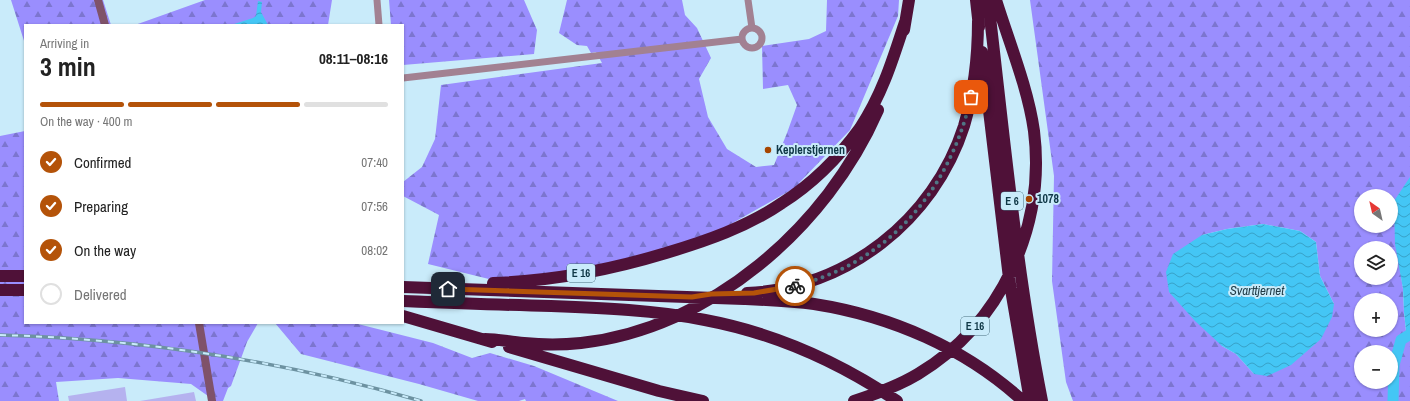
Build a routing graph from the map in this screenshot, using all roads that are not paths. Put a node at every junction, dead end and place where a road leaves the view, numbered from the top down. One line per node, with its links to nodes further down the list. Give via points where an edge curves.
1 (98, 0): 10 (main road)
2 (377, 0): 11 (street)
3 (748, 0): 12 (street)
4 (909, 0): 9 (highway, E 16)
5 (976, 0): 8 (highway, E 6)
6 (988, 0): 32 (highway, E 6, via 1020,267)
7 (996, 0): 28 (highway, E 16, via 1032,120 1036,157 1034,196 1026,233 1014,265 998,296 975,327 952,349 918,374 885,391)
8 (978, 21): 21 (highway, E 16, via 977,54 971,97 960,138 941,177 906,222 858,260 804,283 754,293); 31 (highway, E 6, via 1009,278)
9 (905, 22): 17 (highway, E 16, via 883,85 868,115 849,141 809,184 752,221 682,248 593,271 499,283); 25 (highway, E 16, via 897,59 882,101 869,130 846,169 817,208 792,235 742,278 677,317 628,335 566,344)
10 (105, 24)
11 (379, 24)
12 (752, 28): 13 (street, via 744,32); 13 (street, via 761,32 763,38 760,45 750,48)
13 (742, 39): 14 (street)
14 (404, 78)
15 (0, 276): 16 (highway)
16 (24, 276)
17 (404, 284)
18 (404, 287): 21 (highway, E 16)
19 (0, 290): 20 (highway)
20 (24, 290)
21 (692, 297): 30 (highway, E 16, via 812,304 870,316 900,326 968,359)
22 (404, 301): 29 (highway, via 630,310 707,320 767,336 809,352 848,371)
23 (404, 316): 25 (highway, E 16)
24 (199, 324): 26 (main road)
25 (485, 339): 27 (highway, E 16, via 646,387)
26 (212, 401)
27 (703, 401)
28 (854, 401)
29 (896, 401)
30 (1023, 401)
31 (1030, 401)
32 (1042, 401)

